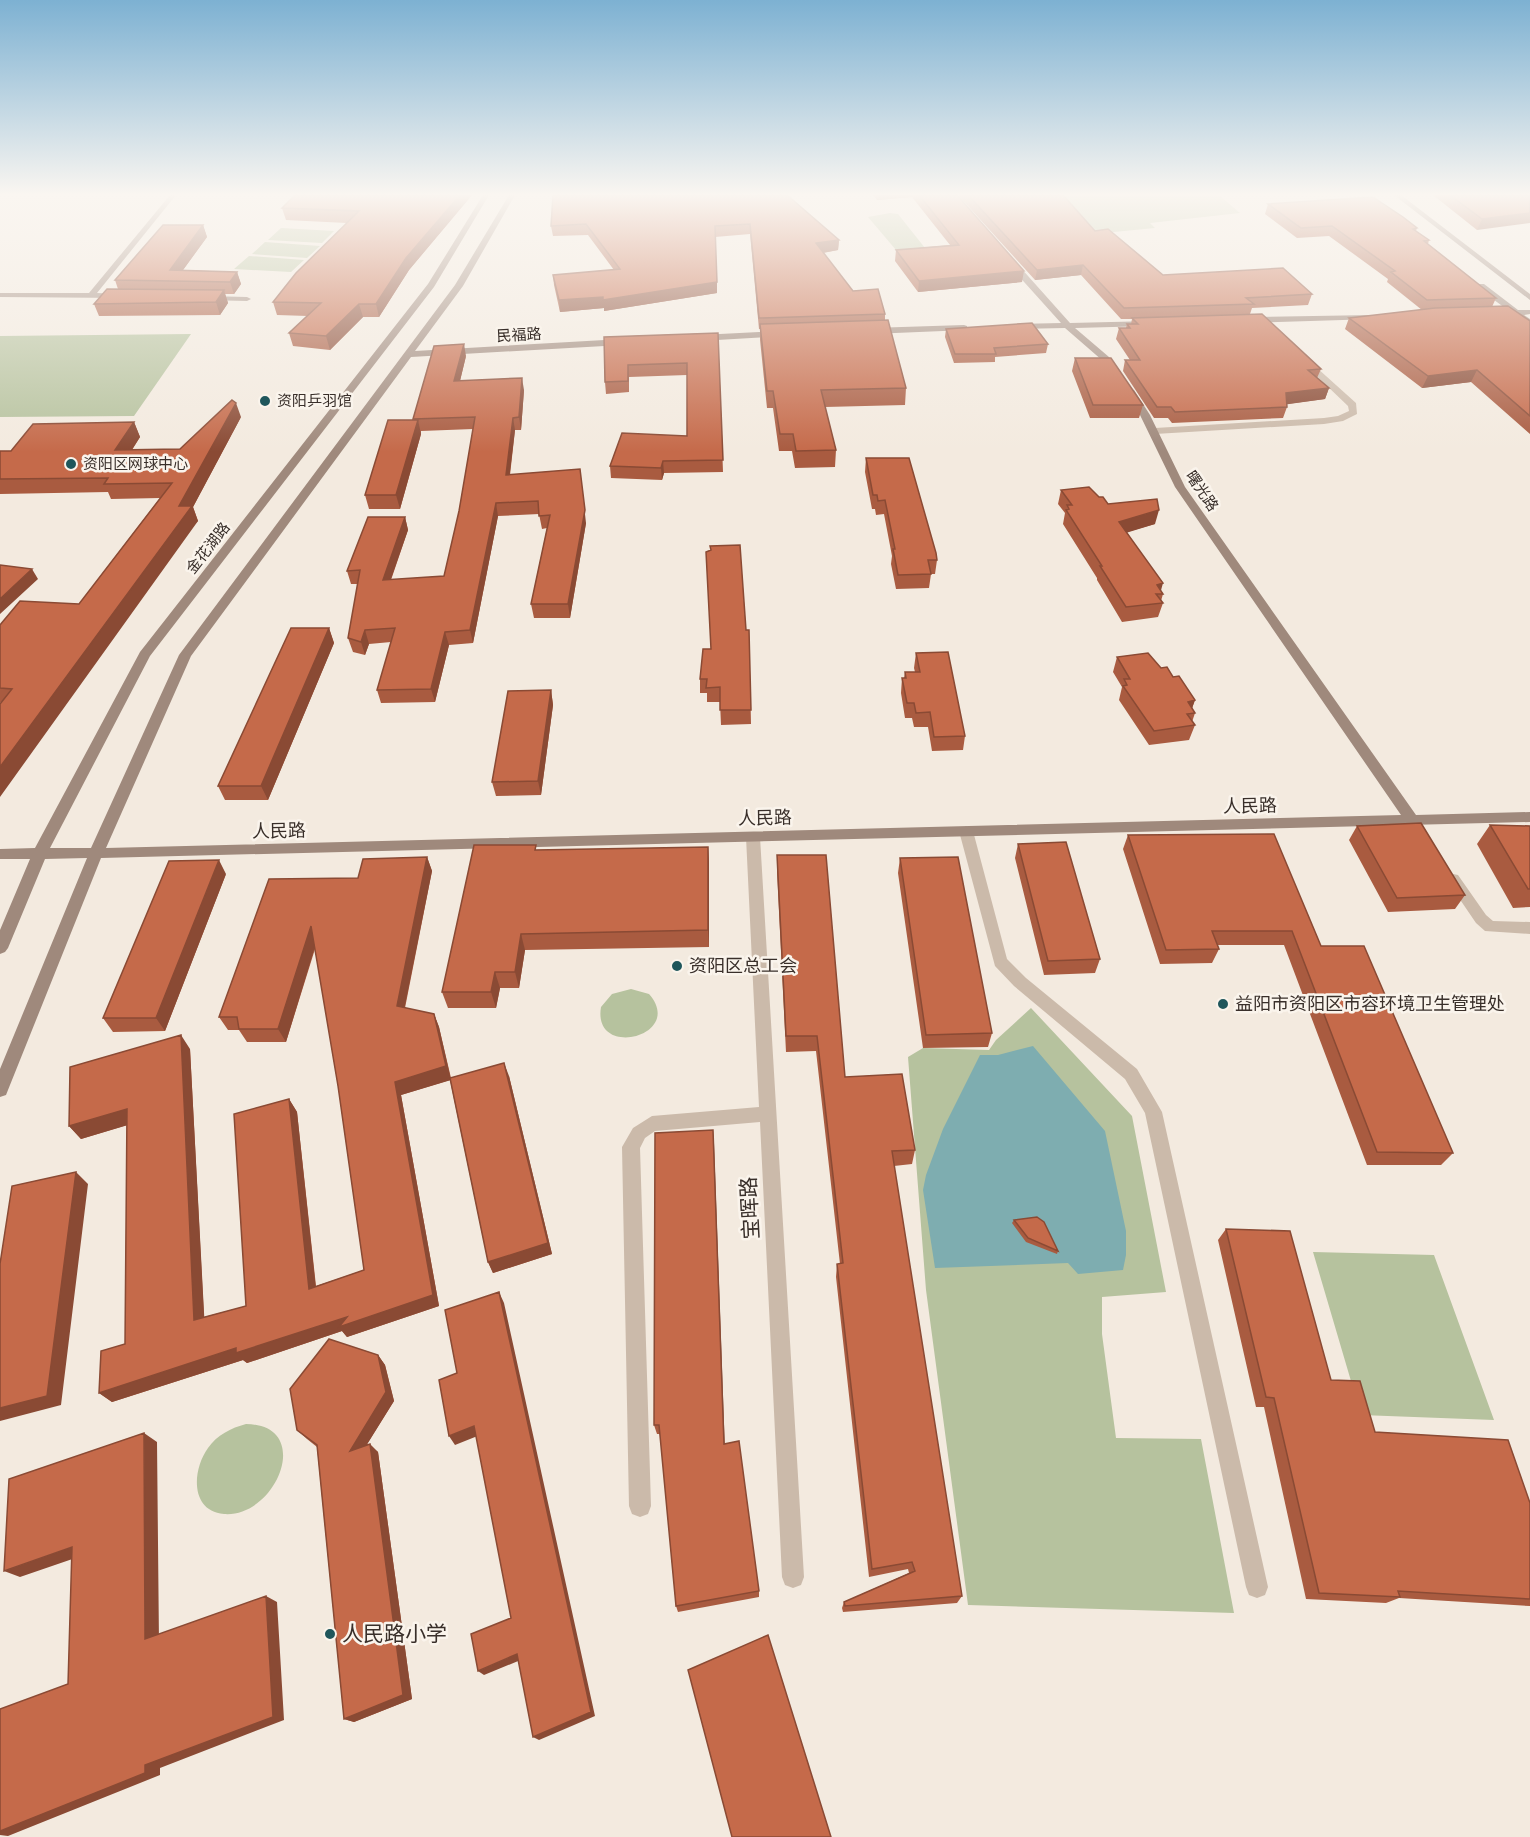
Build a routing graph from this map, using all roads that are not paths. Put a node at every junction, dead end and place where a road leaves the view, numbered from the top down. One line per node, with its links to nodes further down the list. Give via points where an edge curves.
1 (103, 281): 8 (street)
2 (433, 281): 37 (street, 金花湖路, via 144,655)
3 (462, 281): 30 (street)
4 (1028, 281): 21 (street, 曙光路)
5 (1473, 281): 15 (street)
6 (1508, 281): 11 (street)
7 (0, 295): 8 (street)
8 (91, 296): 9 (street)
9 (125, 296)
10 (203, 298): 12 (street)
11 (1530, 298)
12 (247, 299)
13 (1530, 312): 15 (street)
14 (1491, 314): 15 (street)
15 (1515, 314): 20 (street)
16 (1386, 317): 17 (street)
17 (1262, 320): 18 (street); 24 (street)
18 (1239, 321)
19 (1159, 323): 21 (street)
20 (1530, 323)
21 (1067, 325): 22 (street); 31 (street, 曙光路, via 1106,359)
22 (1007, 327)
23 (971, 328): 25 (street)
24 (1270, 328)
25 (863, 332)
26 (791, 334): 27 (street)
27 (693, 338)
28 (634, 342): 30 (street, 民福路)
29 (1295, 351): 31 (street, via 1353,405 1354,412 1324,421)
30 (410, 354): 38 (street, via 184,655)
31 (1155, 431): 33 (street, 曙光路, via 1163,458 1180,487)
32 (1530, 817): 33 (street, 人民路)
33 (1412, 820): 34 (street, 人民路); 36 (street)
34 (966, 831): 35 (street, 人民路); 47 (street, via 1000,962 1131,1074 1153,1112)
35 (753, 837): 38 (street, 人民路); 44 (street, 宝晖路)
36 (1424, 838)
37 (40, 853): 38 (street, 人民路); 39 (street, 人民路); 42 (street, 金花湖路)
38 (96, 853): 43 (street)
39 (0, 854)
40 (1443, 865): 41 (street, via 1490,927)
41 (1530, 928)
42 (0, 948)
43 (0, 1090)
44 (768, 1114): 45 (street, via 652,1124 631,1147); 46 (street, 宝晖路)
45 (640, 1506)
46 (793, 1577)
47 (1257, 1587)

